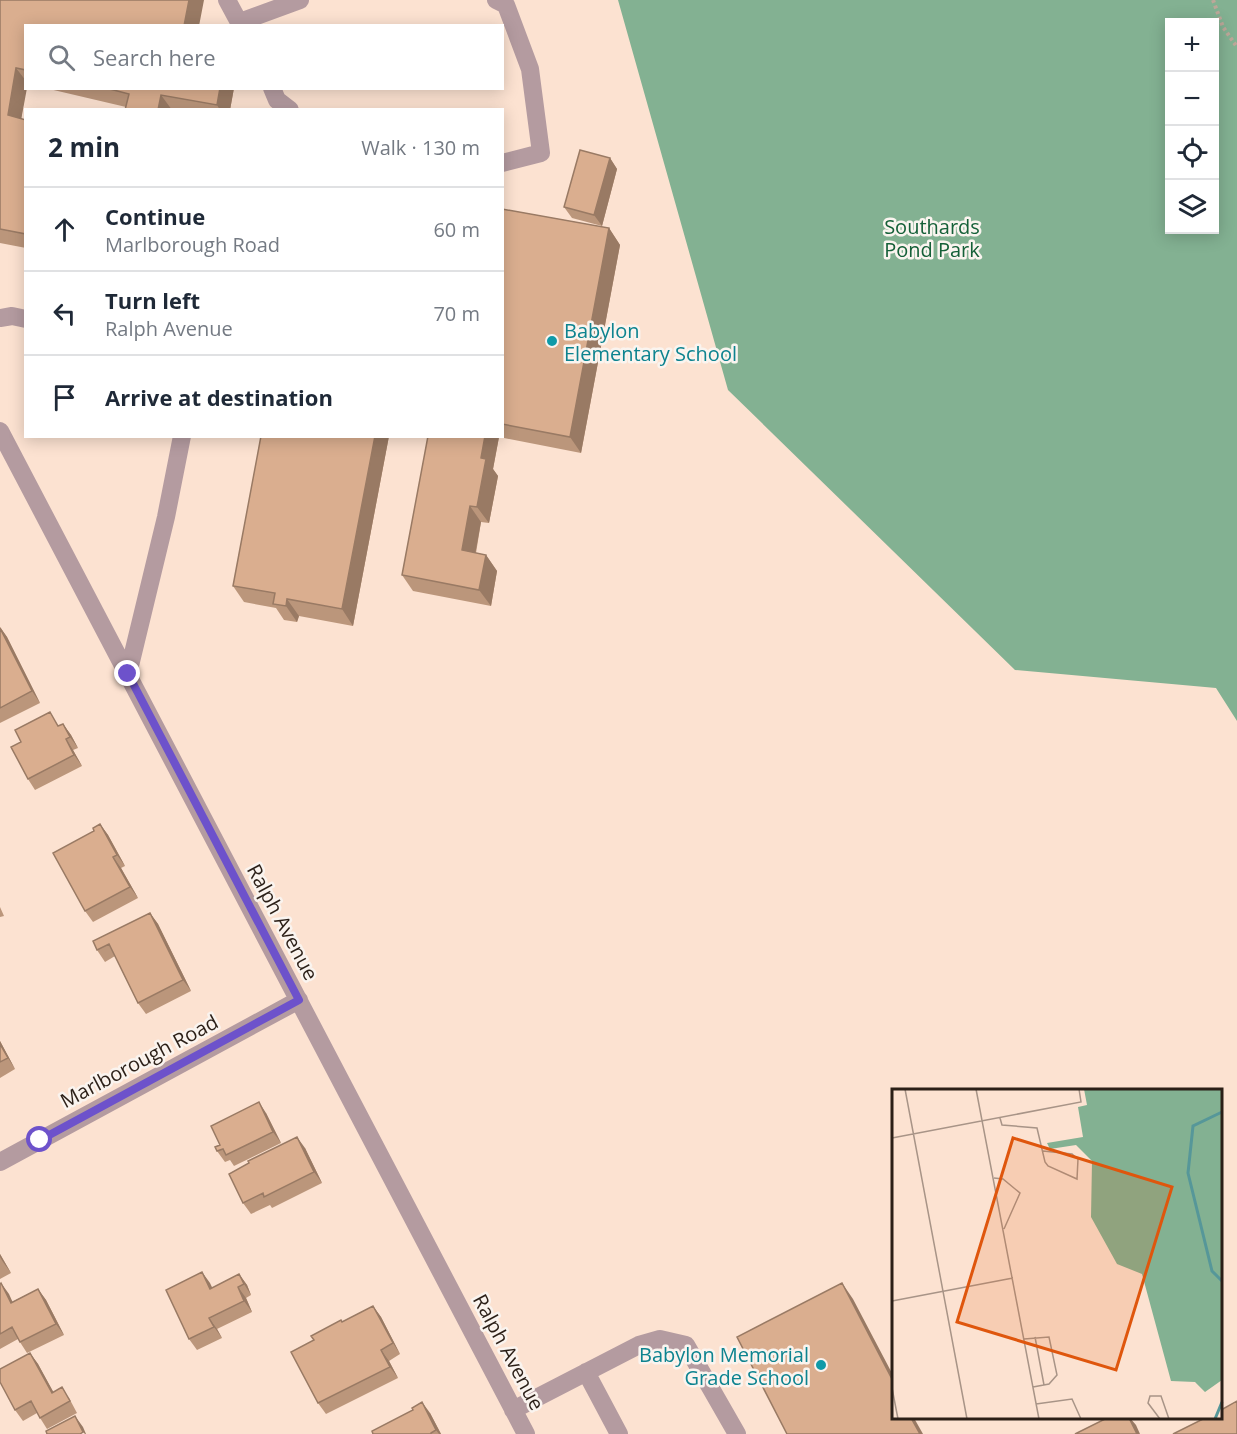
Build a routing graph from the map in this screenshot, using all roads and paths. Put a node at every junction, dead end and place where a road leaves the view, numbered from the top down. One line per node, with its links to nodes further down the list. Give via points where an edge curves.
1 (227, 0): 5 (street)
2 (300, 0): 5 (street)
3 (495, 0): 9 (street, via 506,5 530,69 541,153)
4 (1213, 0): 6 (path, via 1223,27)
5 (240, 24)
6 (1237, 47)
7 (273, 90): 8 (street)
8 (288, 108)
9 (504, 162)
10 (0, 318): 11 (street)
11 (24, 319)
12 (0, 431): 14 (street, Ralph Avenue)
13 (182, 438): 14 (street)
14 (128, 674): 15 (street, Ralph Avenue)
15 (299, 1000): 16 (street, Marlborough Road); 18 (street, Ralph Avenue)
16 (0, 1162)
17 (586, 1372): 18 (street); 20 (street); 21 (street, via 660,1338 686,1345)
18 (513, 1410): 19 (street, Ralph Avenue)
19 (526, 1434)
20 (619, 1434)
21 (737, 1434)

